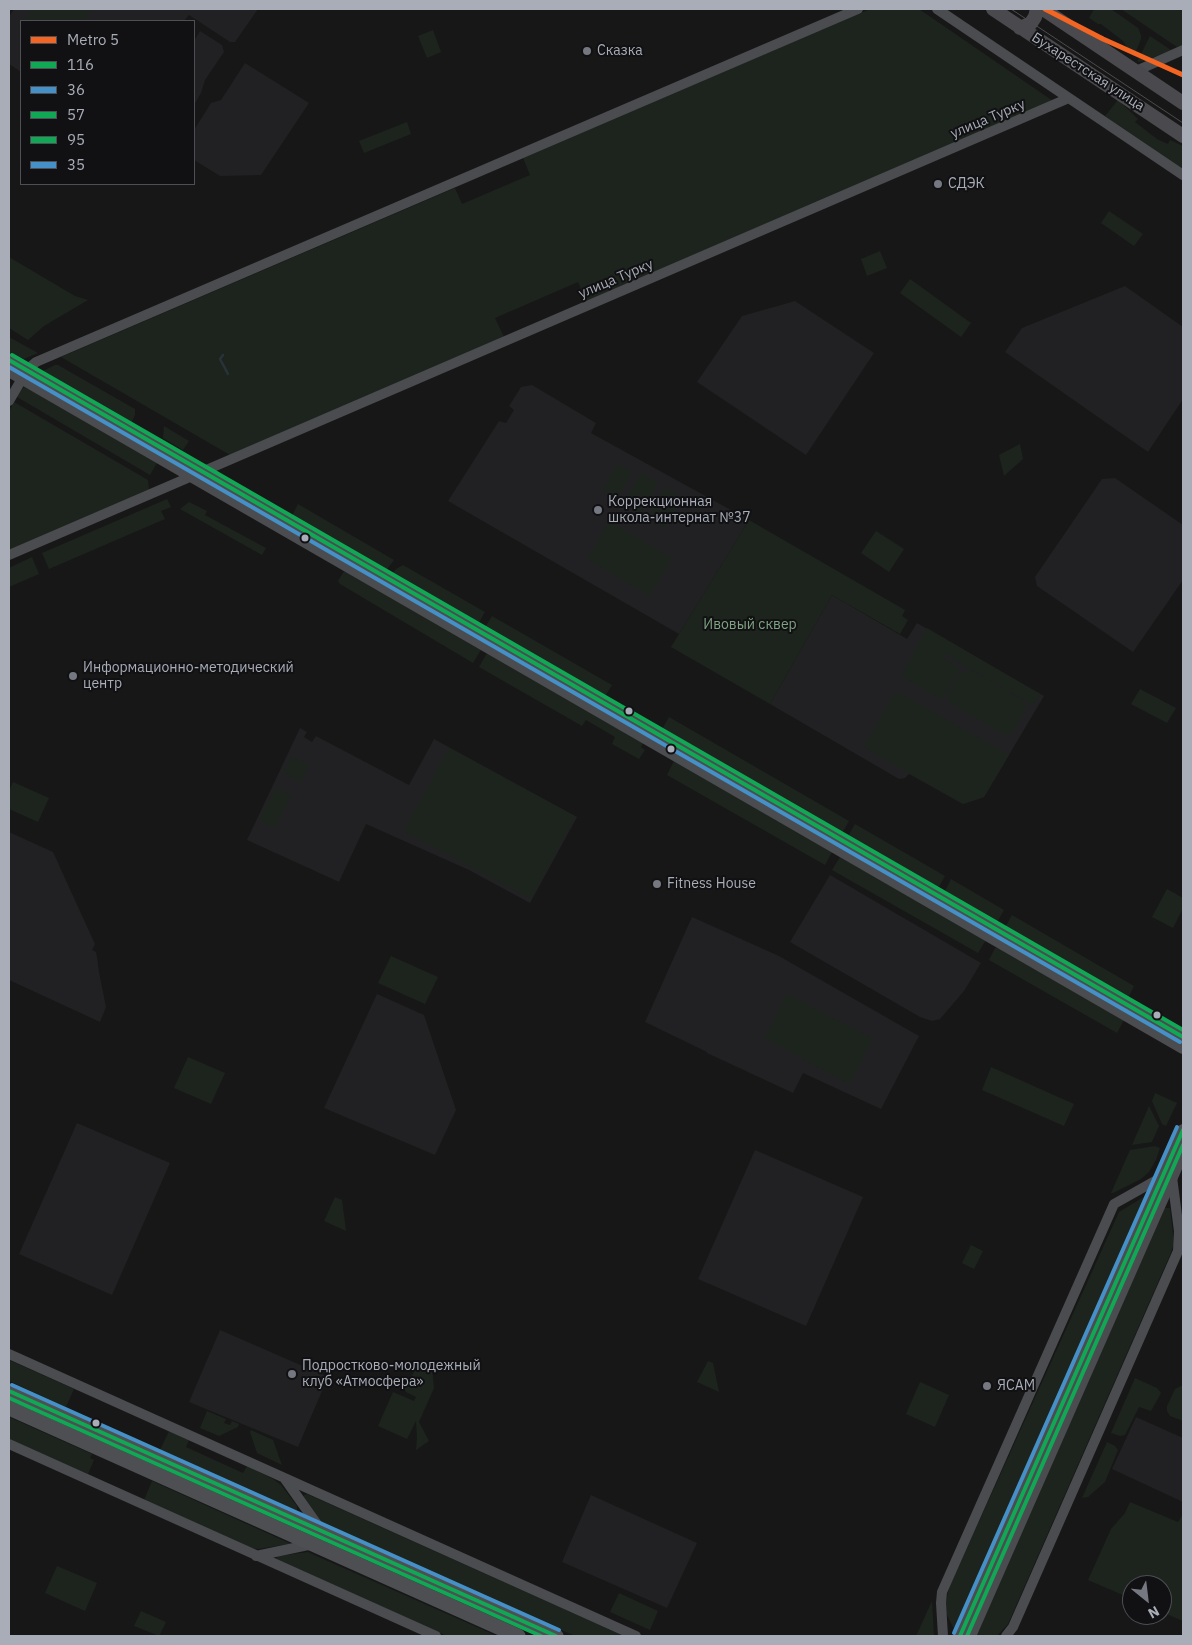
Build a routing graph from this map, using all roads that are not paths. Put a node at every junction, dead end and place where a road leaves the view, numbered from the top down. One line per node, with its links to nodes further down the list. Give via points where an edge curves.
1 (858, 9): 15 (street, via 40,360)
2 (937, 9): 9 (street)
3 (993, 9): 6 (main road, Бухарестская улица)
4 (1037, 9): 6 (main road, via 1031,23)
5 (1043, 9): 8 (main road, Бухарестская улица)
6 (1020, 28): 11 (main road, Бухарестская улица)
7 (1183, 50): 8 (street)
8 (1136, 71): 10 (main road, Бухарестская улица)
9 (1069, 98): 12 (street); 17 (street, улица Турку)
10 (1183, 103)
11 (1183, 136)
12 (1183, 175)
13 (9, 360): 15 (street)
14 (9, 370): 15 (street)
15 (24, 374): 16 (street); 17 (street)
16 (9, 401)
17 (198, 474): 18 (street, улица Турку); 19 (street); 20 (street)
18 (9, 555)
19 (1183, 1037)
20 (1183, 1048)
21 (1183, 1130): 23 (street)
22 (1183, 1152): 23 (street)
23 (1167, 1177): 38 (street, via 1114,1204 942,1592); 39 (street); 40 (street); 41 (street, via 1179,1231 1178,1251 1013,1627)
24 (9, 1354): 28 (street)
25 (9, 1391): 29 (main road)
26 (9, 1408): 30 (main road)
27 (9, 1444): 31 (street)
28 (285, 1478): 29 (street); 37 (street)
29 (322, 1531): 32 (main road)
30 (313, 1544): 31 (street); 33 (main road)
31 (256, 1556): 34 (street)
32 (395, 1564): 33 (main road); 36 (main road)
33 (388, 1578): 35 (main road)
34 (436, 1636)
35 (518, 1636)
36 (556, 1636)
37 (636, 1636)
38 (944, 1636)
39 (960, 1636)
40 (970, 1636)
41 (1006, 1636)

